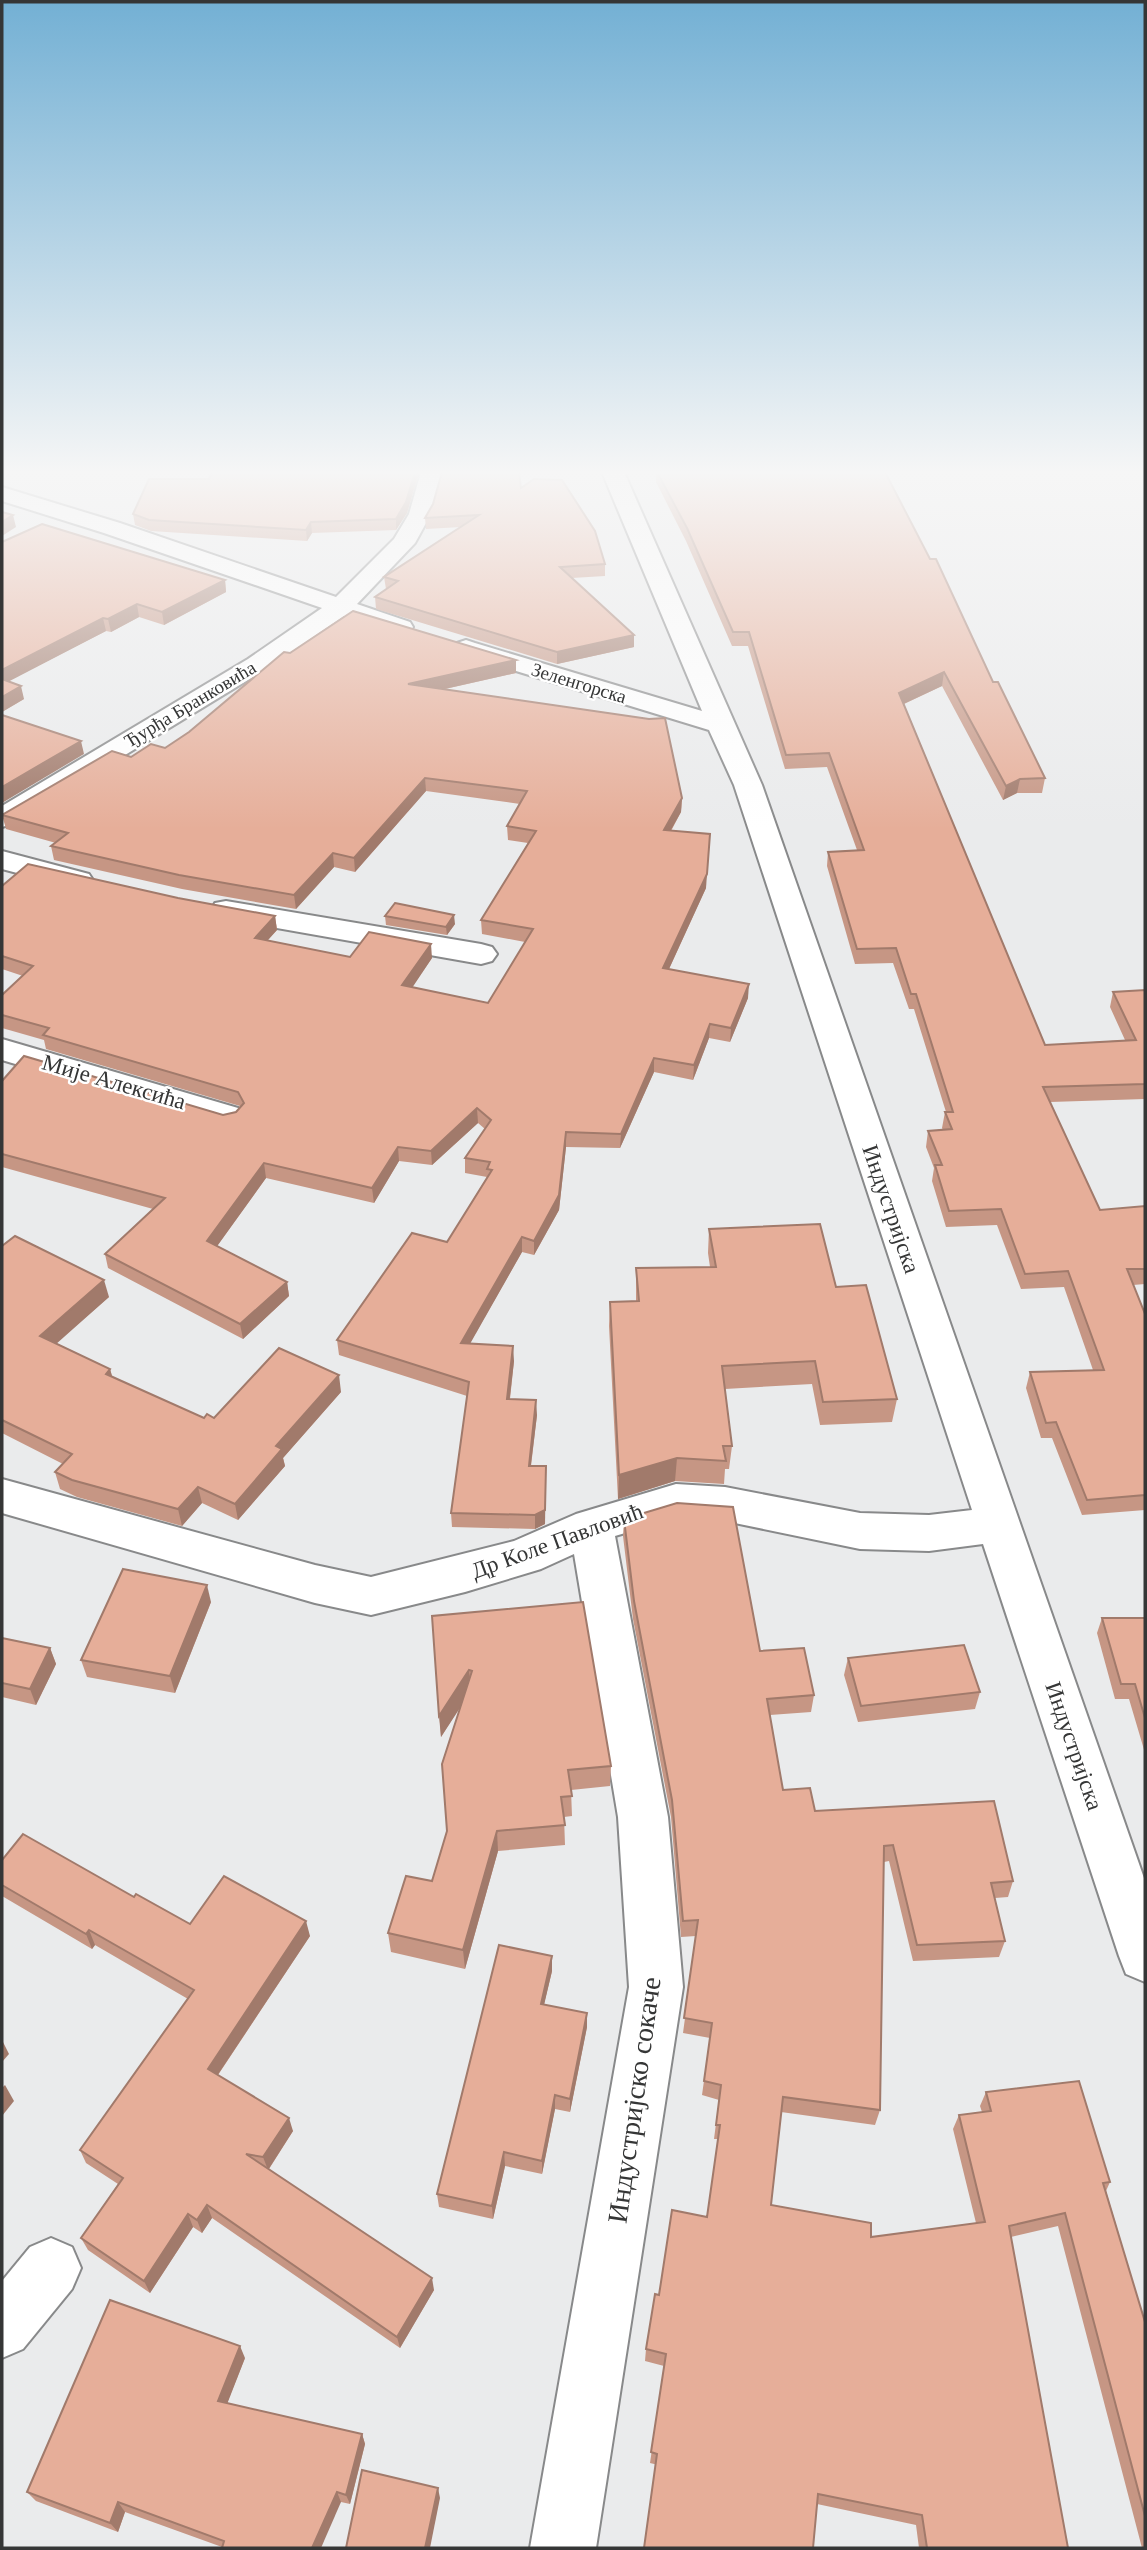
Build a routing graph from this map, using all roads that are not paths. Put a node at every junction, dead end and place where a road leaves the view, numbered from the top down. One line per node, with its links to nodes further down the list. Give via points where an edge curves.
1 (290, 591): 4 (street)
2 (356, 591): 4 (street, Ђурђа Бранковића)
3 (664, 591): 7 (street, Индустријска)
4 (339, 608): 5 (street); 8 (street, Ђурђа Бранковића, via 257,664)
5 (417, 632)
6 (443, 640): 7 (street, Зеленгорска)
7 (719, 725): 16 (street, Индустријска, via 748,785)
8 (2, 818)
9 (2, 860): 10 (street)
10 (109, 888)
11 (202, 905): 12 (street)
12 (481, 954)
13 (2, 1049): 14 (street, Мије Алексића)
14 (226, 1116)
15 (2, 1496): 17 (street, Др Коле Павловић, via 371,1596 525,1556)
16 (998, 1525): 17 (street, Др Коле Павловић, via 929,1533 860,1531 725,1504 676,1501); 18 (street, Индустријска)
17 (591, 1526): 21 (street, Индустријско сокаче, via 643,1817 656,1987)
18 (1145, 1956)
19 (51, 2268): 20 (street)
20 (2, 2328)
21 (563, 2548)

